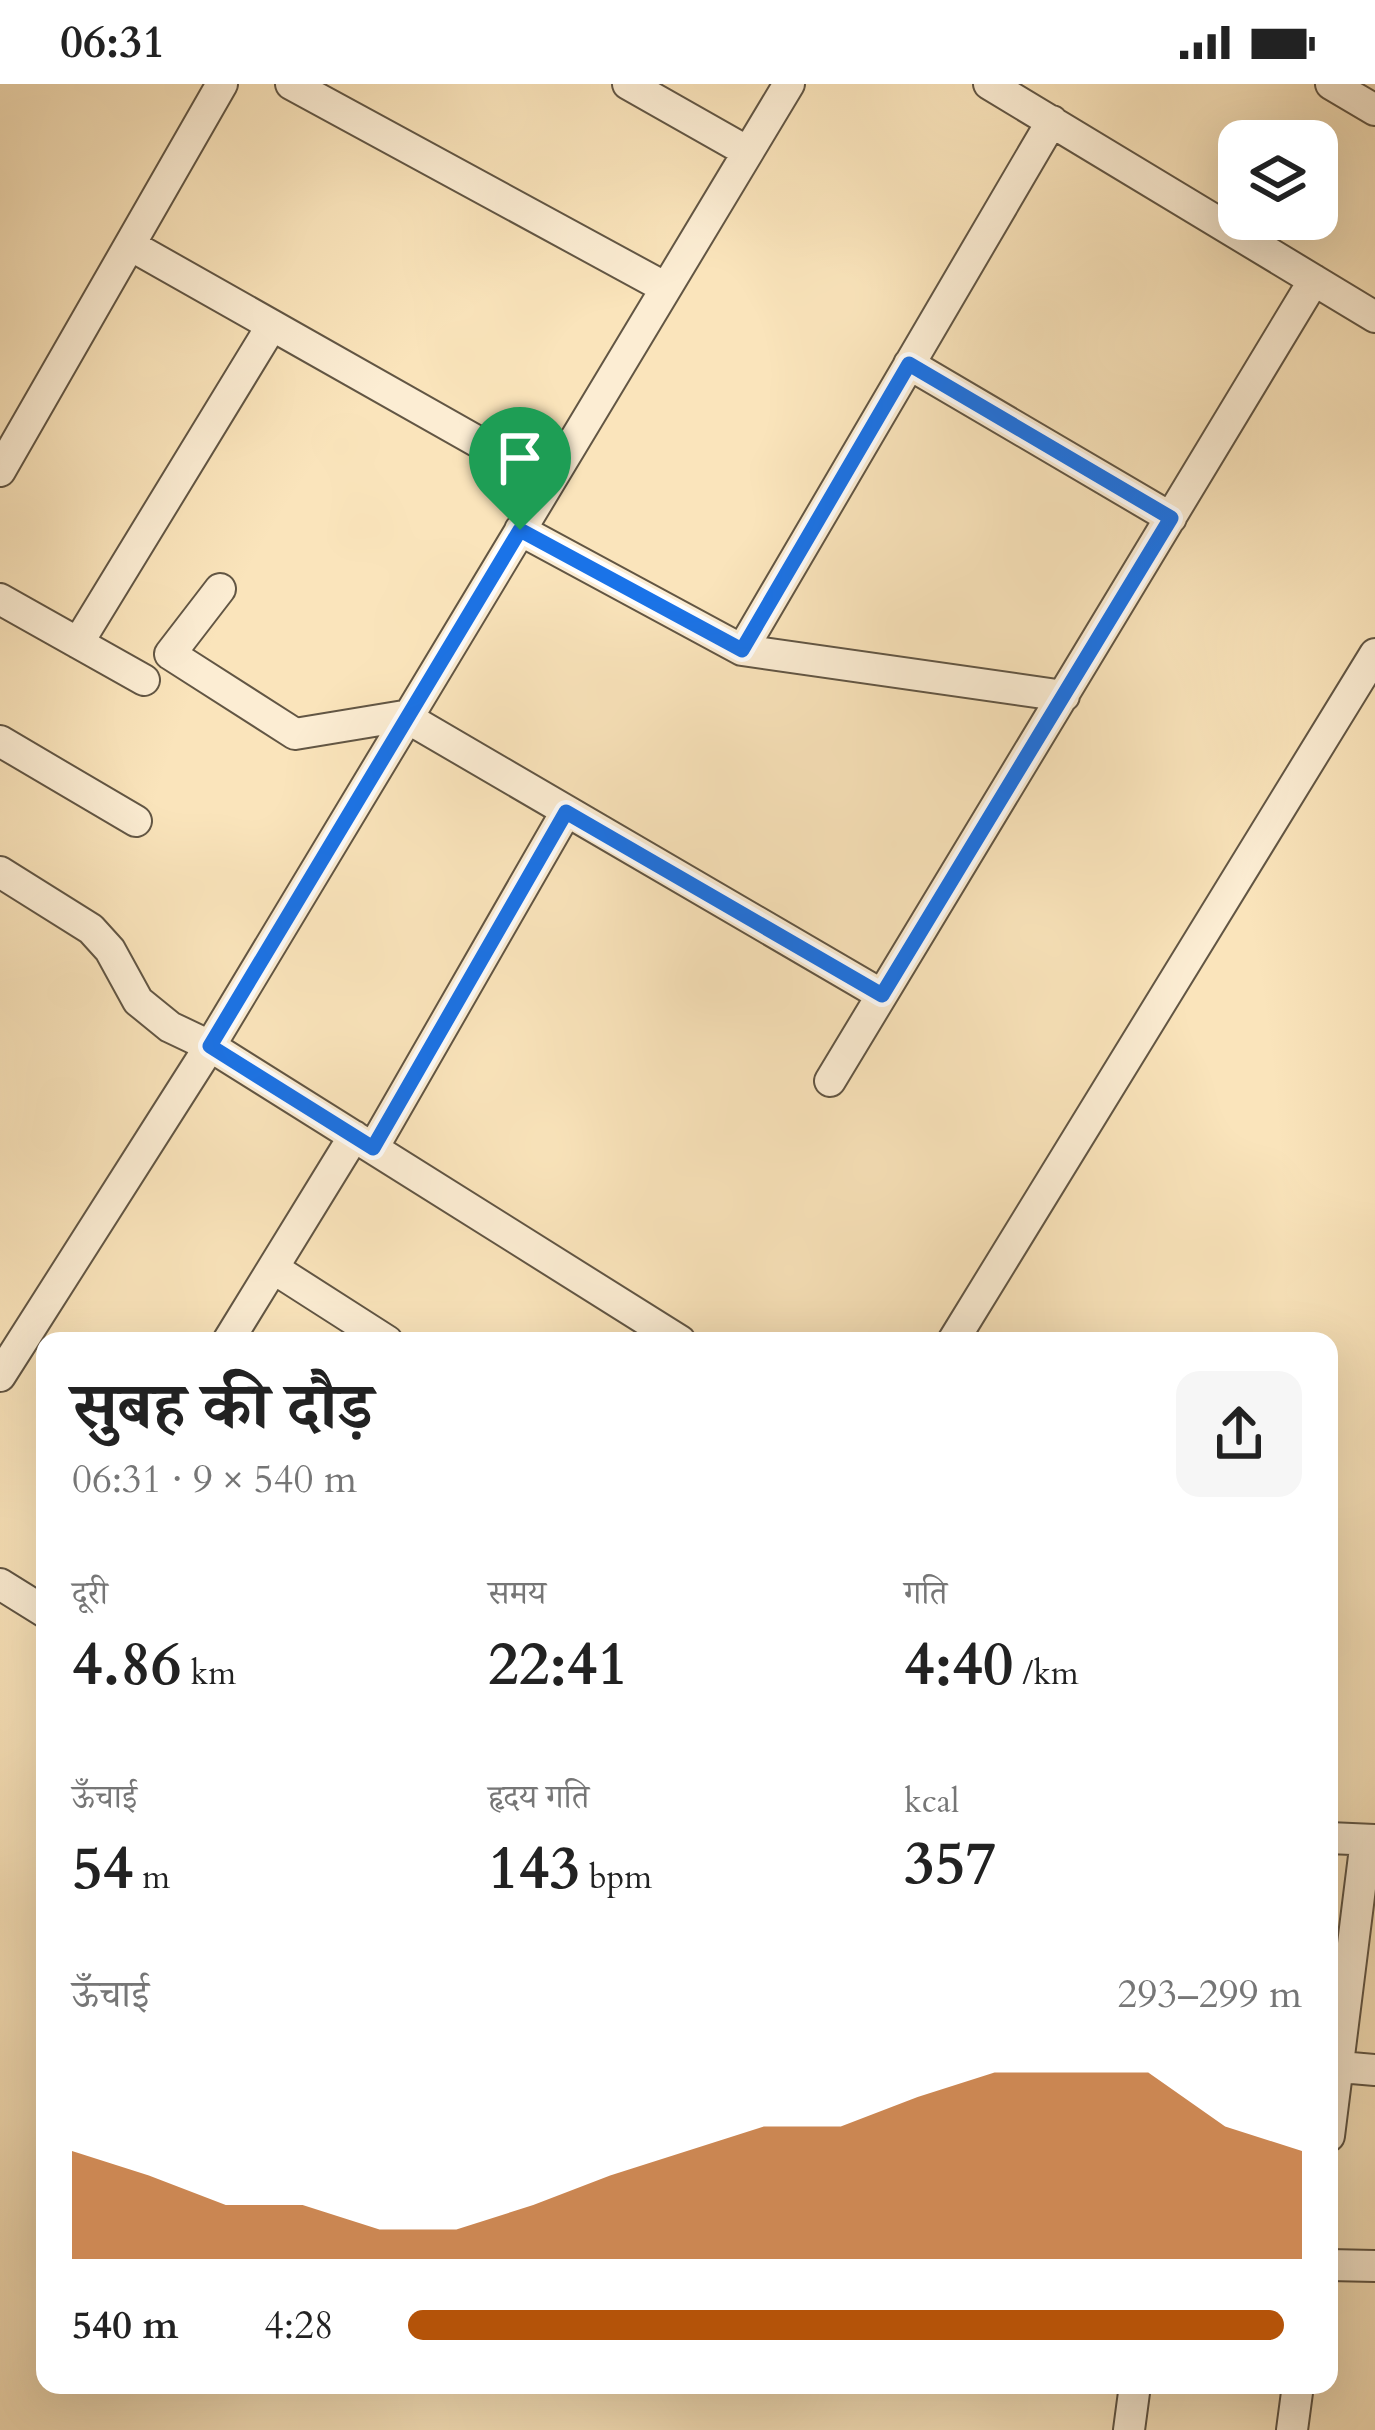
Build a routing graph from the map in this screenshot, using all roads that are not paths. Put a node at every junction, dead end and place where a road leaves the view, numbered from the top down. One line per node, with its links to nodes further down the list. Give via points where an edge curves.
1 (222, 84): 10 (street)
2 (290, 84): 12 (street)
3 (628, 84): 9 (street)
4 (789, 84): 9 (street)
5 (989, 84): 8 (street)
6 (1331, 84): 7 (street)
7 (1375, 110)
8 (1052, 122): 11 (street); 15 (street)
9 (748, 152): 12 (street)
10 (130, 245): 14 (street); 16 (street)
11 (1314, 280): 13 (street); 18 (street)
12 (666, 288): 17 (street)
13 (1375, 317)
14 (272, 327): 17 (street); 22 (street)
15 (909, 364): 18 (street); 23 (street)
16 (0, 471)
17 (549, 482): 19 (street)
18 (1171, 518): 26 (street)
19 (520, 530): 23 (street); 27 (street)
20 (220, 589): 27 (street, via 170,654 295,734)
21 (0, 598): 22 (street)
22 (78, 643): 25 (street)
23 (742, 650): 26 (street)
24 (1375, 654): 40 (street)
25 (144, 680)
26 (1064, 696): 32 (street)
27 (406, 720): 29 (street); 33 (street)
28 (0, 741): 30 (street)
29 (566, 812): 32 (street); 35 (street)
30 (136, 821)
31 (0, 872): 33 (street, via 92,929 138,1000)
32 (882, 995): 34 (street)
33 (210, 1046): 35 (street); 41 (street)
34 (830, 1081)
35 (364, 1142): 36 (street); 39 (street)
36 (273, 1268): 37 (street); 38 (street)
37 (234, 1332)
38 (373, 1332)
39 (666, 1332)
40 (959, 1332)
41 (0, 1376)
42 (0, 1584): 43 (street)
43 (36, 1606)
44 (1338, 1838): 45 (street)
45 (1371, 1840): 46 (street)
46 (1338, 2037)
47 (1338, 2067): 48 (street)
48 (1375, 2070)
49 (1338, 2265): 50 (street)
50 (1375, 2266)
51 (1135, 2394): 53 (street)
52 (1297, 2394): 54 (street)
53 (1130, 2430)
54 (1292, 2430)

